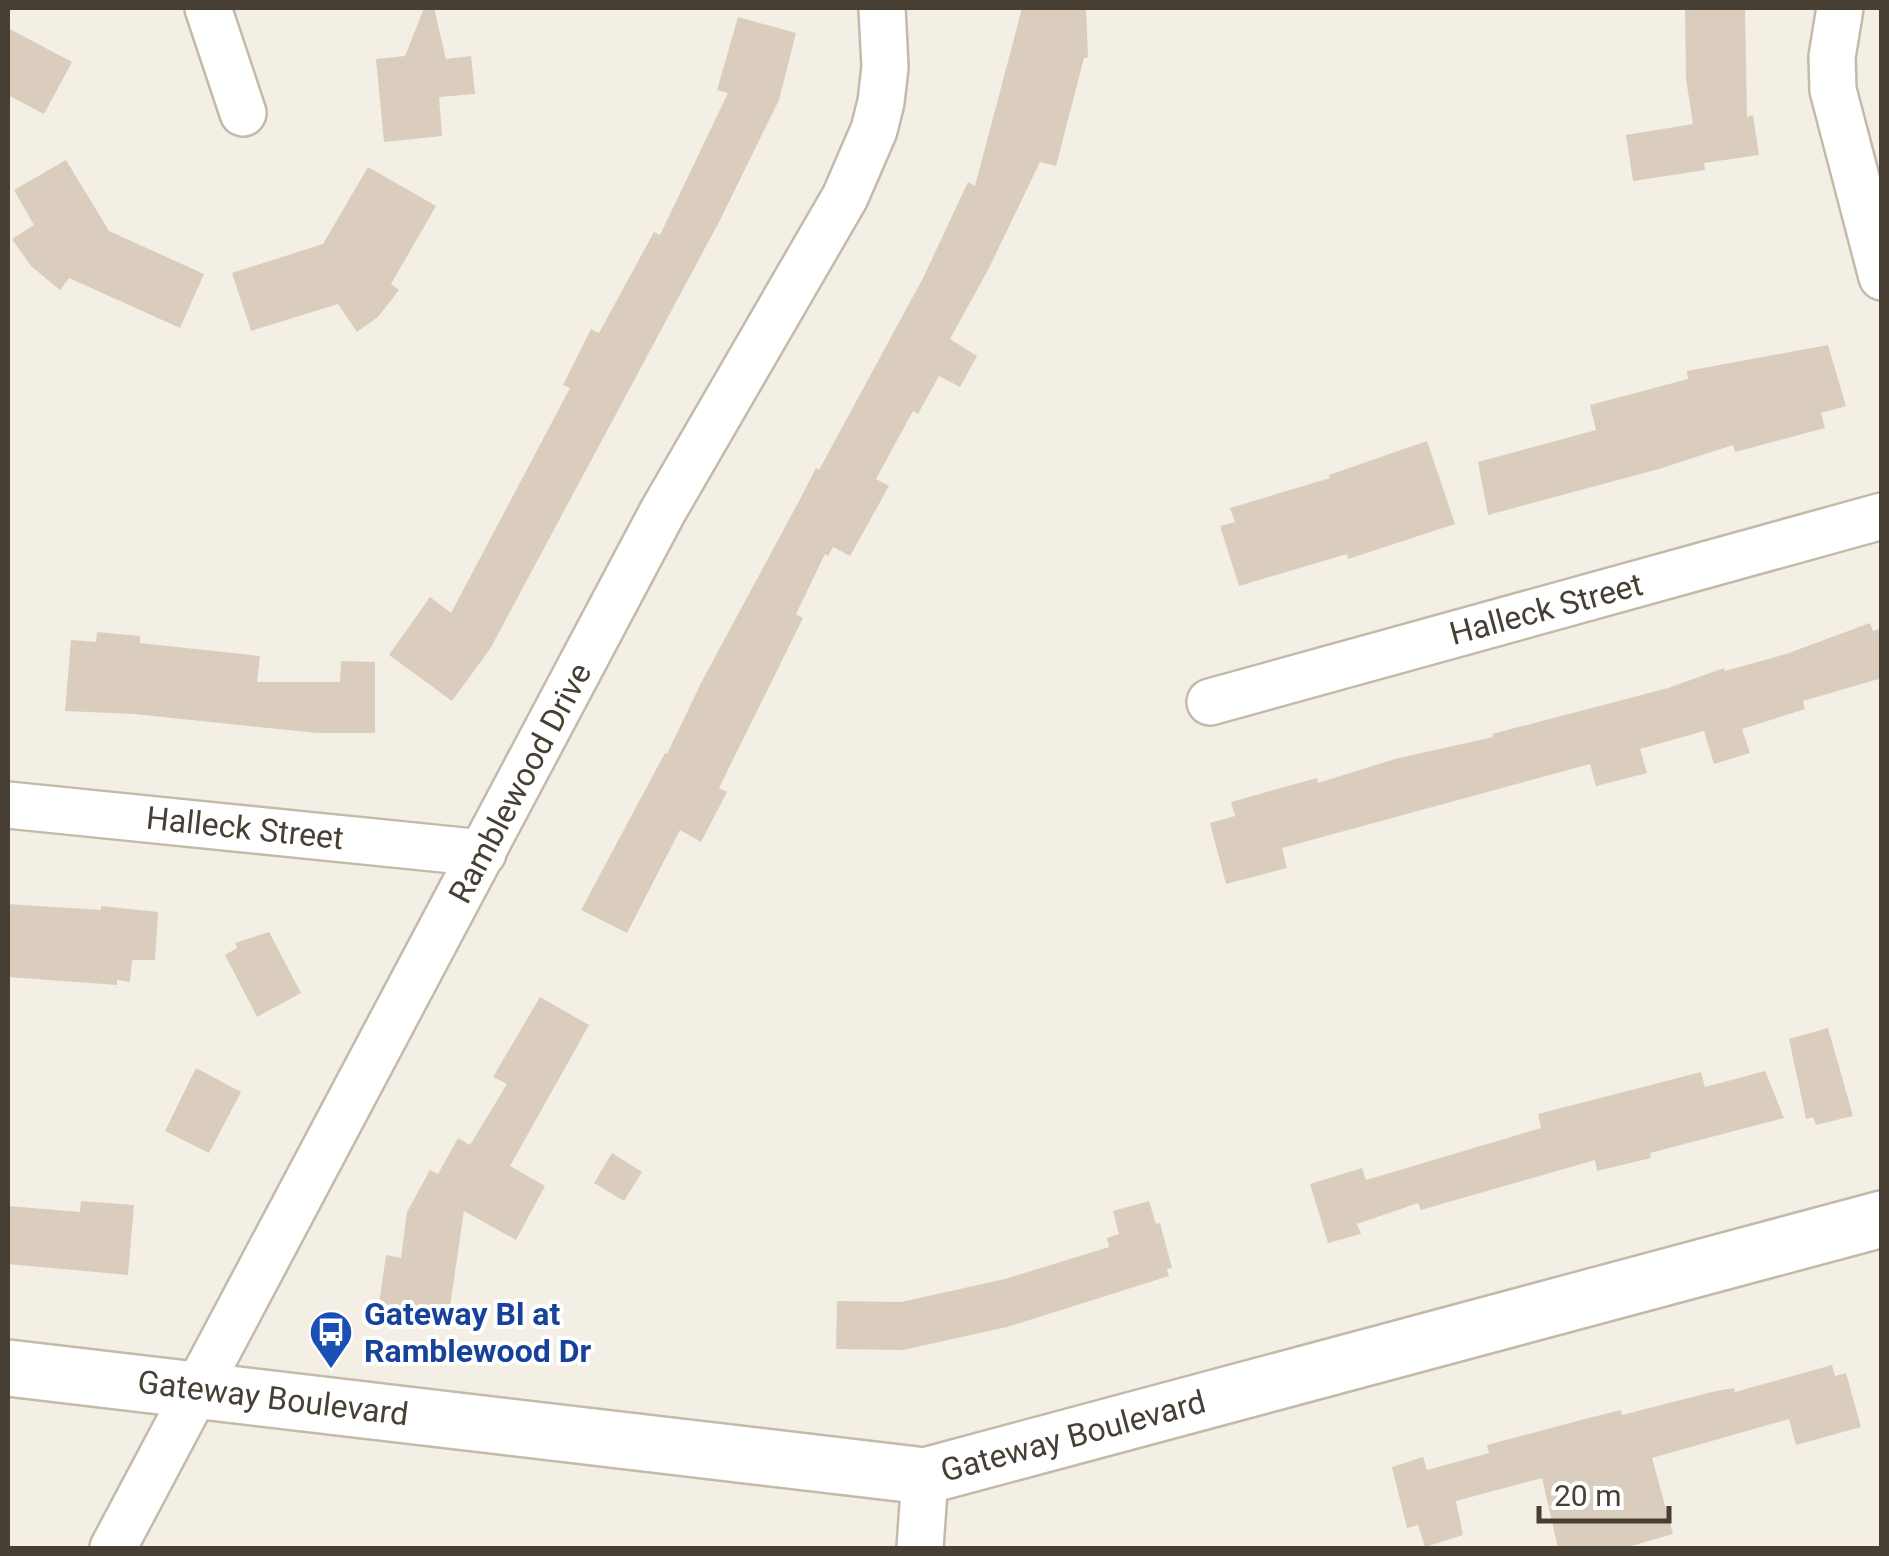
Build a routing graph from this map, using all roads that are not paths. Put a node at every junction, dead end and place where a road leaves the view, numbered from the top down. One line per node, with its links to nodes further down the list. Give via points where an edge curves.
1 (208, 8): 4 (street)
2 (882, 8): 9 (street, Ramblewood Drive, via 880,102 845,198 663,511)
3 (1840, 8): 5 (street, via 1833,90)
4 (243, 114)
5 (1882, 276)
6 (1882, 516): 7 (street, Halleck Street)
7 (1210, 702)
8 (8, 804): 9 (street, Halleck Street)
9 (483, 853): 12 (street, Ramblewood Drive)
10 (1882, 1218): 13 (street, Gateway Boulevard)
11 (8, 1368): 12 (street, Gateway Boulevard)
12 (200, 1388): 13 (street, Gateway Boulevard); 14 (street, Ramblewood Drive)
13 (925, 1476): 15 (street)
14 (113, 1548)
15 (920, 1548)

